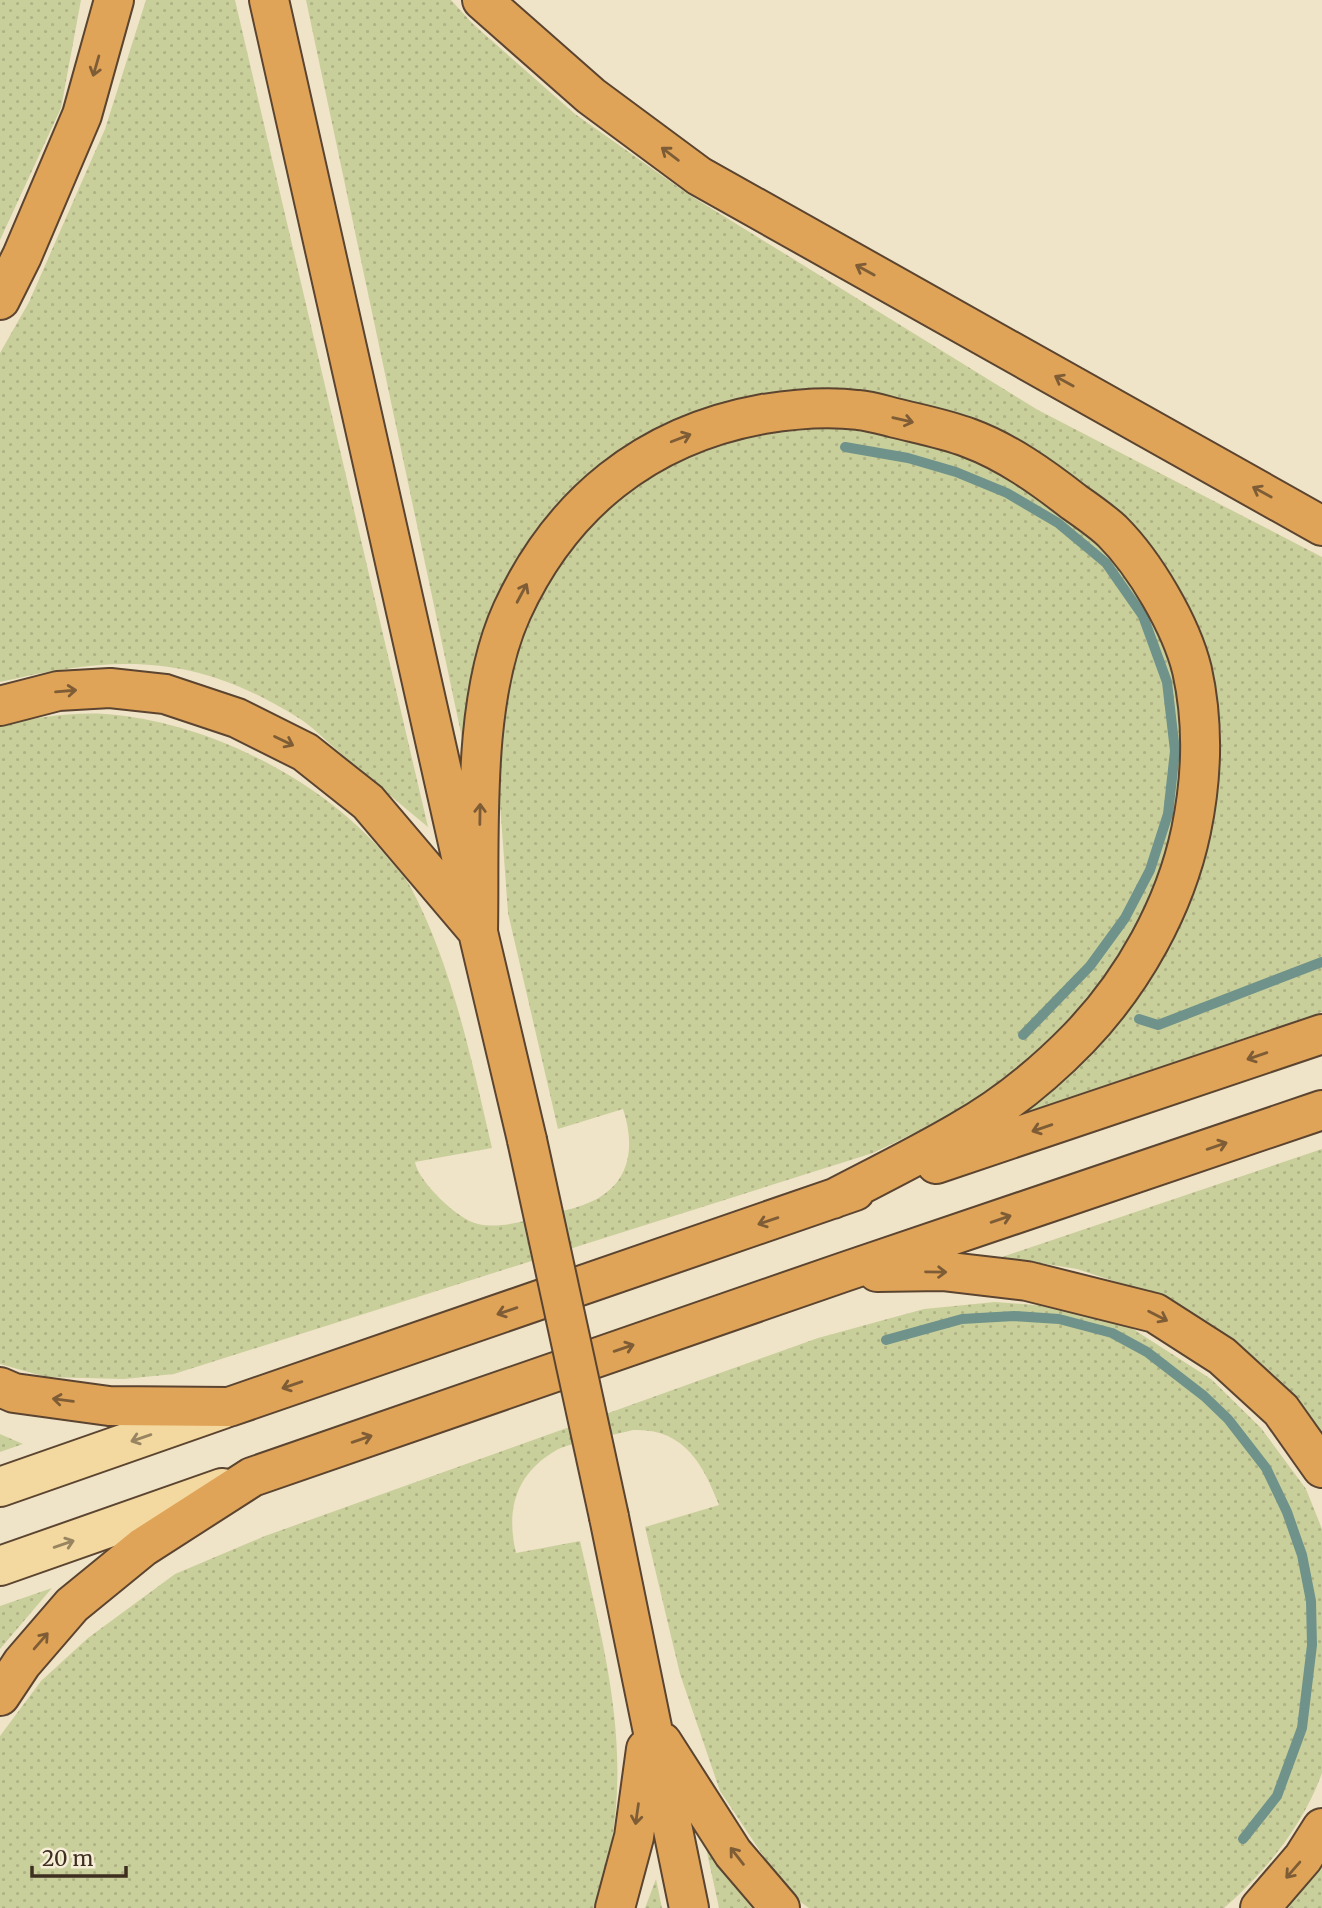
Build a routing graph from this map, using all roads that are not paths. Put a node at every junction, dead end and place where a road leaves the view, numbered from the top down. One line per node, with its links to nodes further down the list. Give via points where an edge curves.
1 (114, 0): 4 (highway, one-way to 4, via 82,115)
2 (269, 0): 7 (highway)
3 (482, 0): 5 (highway, one-way to 3, via 699,176 591,96)
4 (0, 300)
5 (1322, 526)
6 (0, 706): 7 (highway, one-way to 7, via 58,691 110,688 165,694 237,718 305,752 368,802)
7 (478, 932): 10 (highway, one-way to 10, via 482,753 491,679 510,614 541,556 576,511 625,471 672,441 727,421 794,409 857,409 968,438 1048,481 1113,532 1146,573 1175,626 1191,668 1200,730 1199,791 1184,865 1159,924 1131,971 1079,1038 1020,1090 962,1131); 19 (highway, bridge, via 609,1517)
8 (1322, 1034): 10 (highway, one-way to 10)
9 (1322, 1110): 11 (highway, one-way to 9)
10 (833, 1199): 13 (highway, one-way to 13)
11 (844, 1272): 14 (highway, one-way to 14, via 942,1271 1027,1281 1155,1313 1222,1356 1281,1410); 15 (highway, one-way to 11)
12 (0, 1387): 13 (highway, one-way to 12, via 109,1406 14,1393)
13 (229, 1407): 16 (main road, one-way to 16)
14 (1322, 1468)
15 (252, 1478): 17 (main road, one-way to 15); 18 (highway, one-way to 15, via 72,1605 143,1547)
16 (0, 1487)
17 (0, 1566)
18 (0, 1696)
19 (650, 1723): 21 (highway, one-way to 21, via 634,1837); 22 (highway); 23 (highway, one-way to 19, via 733,1853)
20 (1322, 1828): 24 (highway, one-way to 24)
21 (615, 1908)
22 (689, 1908)
23 (780, 1908)
24 (1260, 1908)

